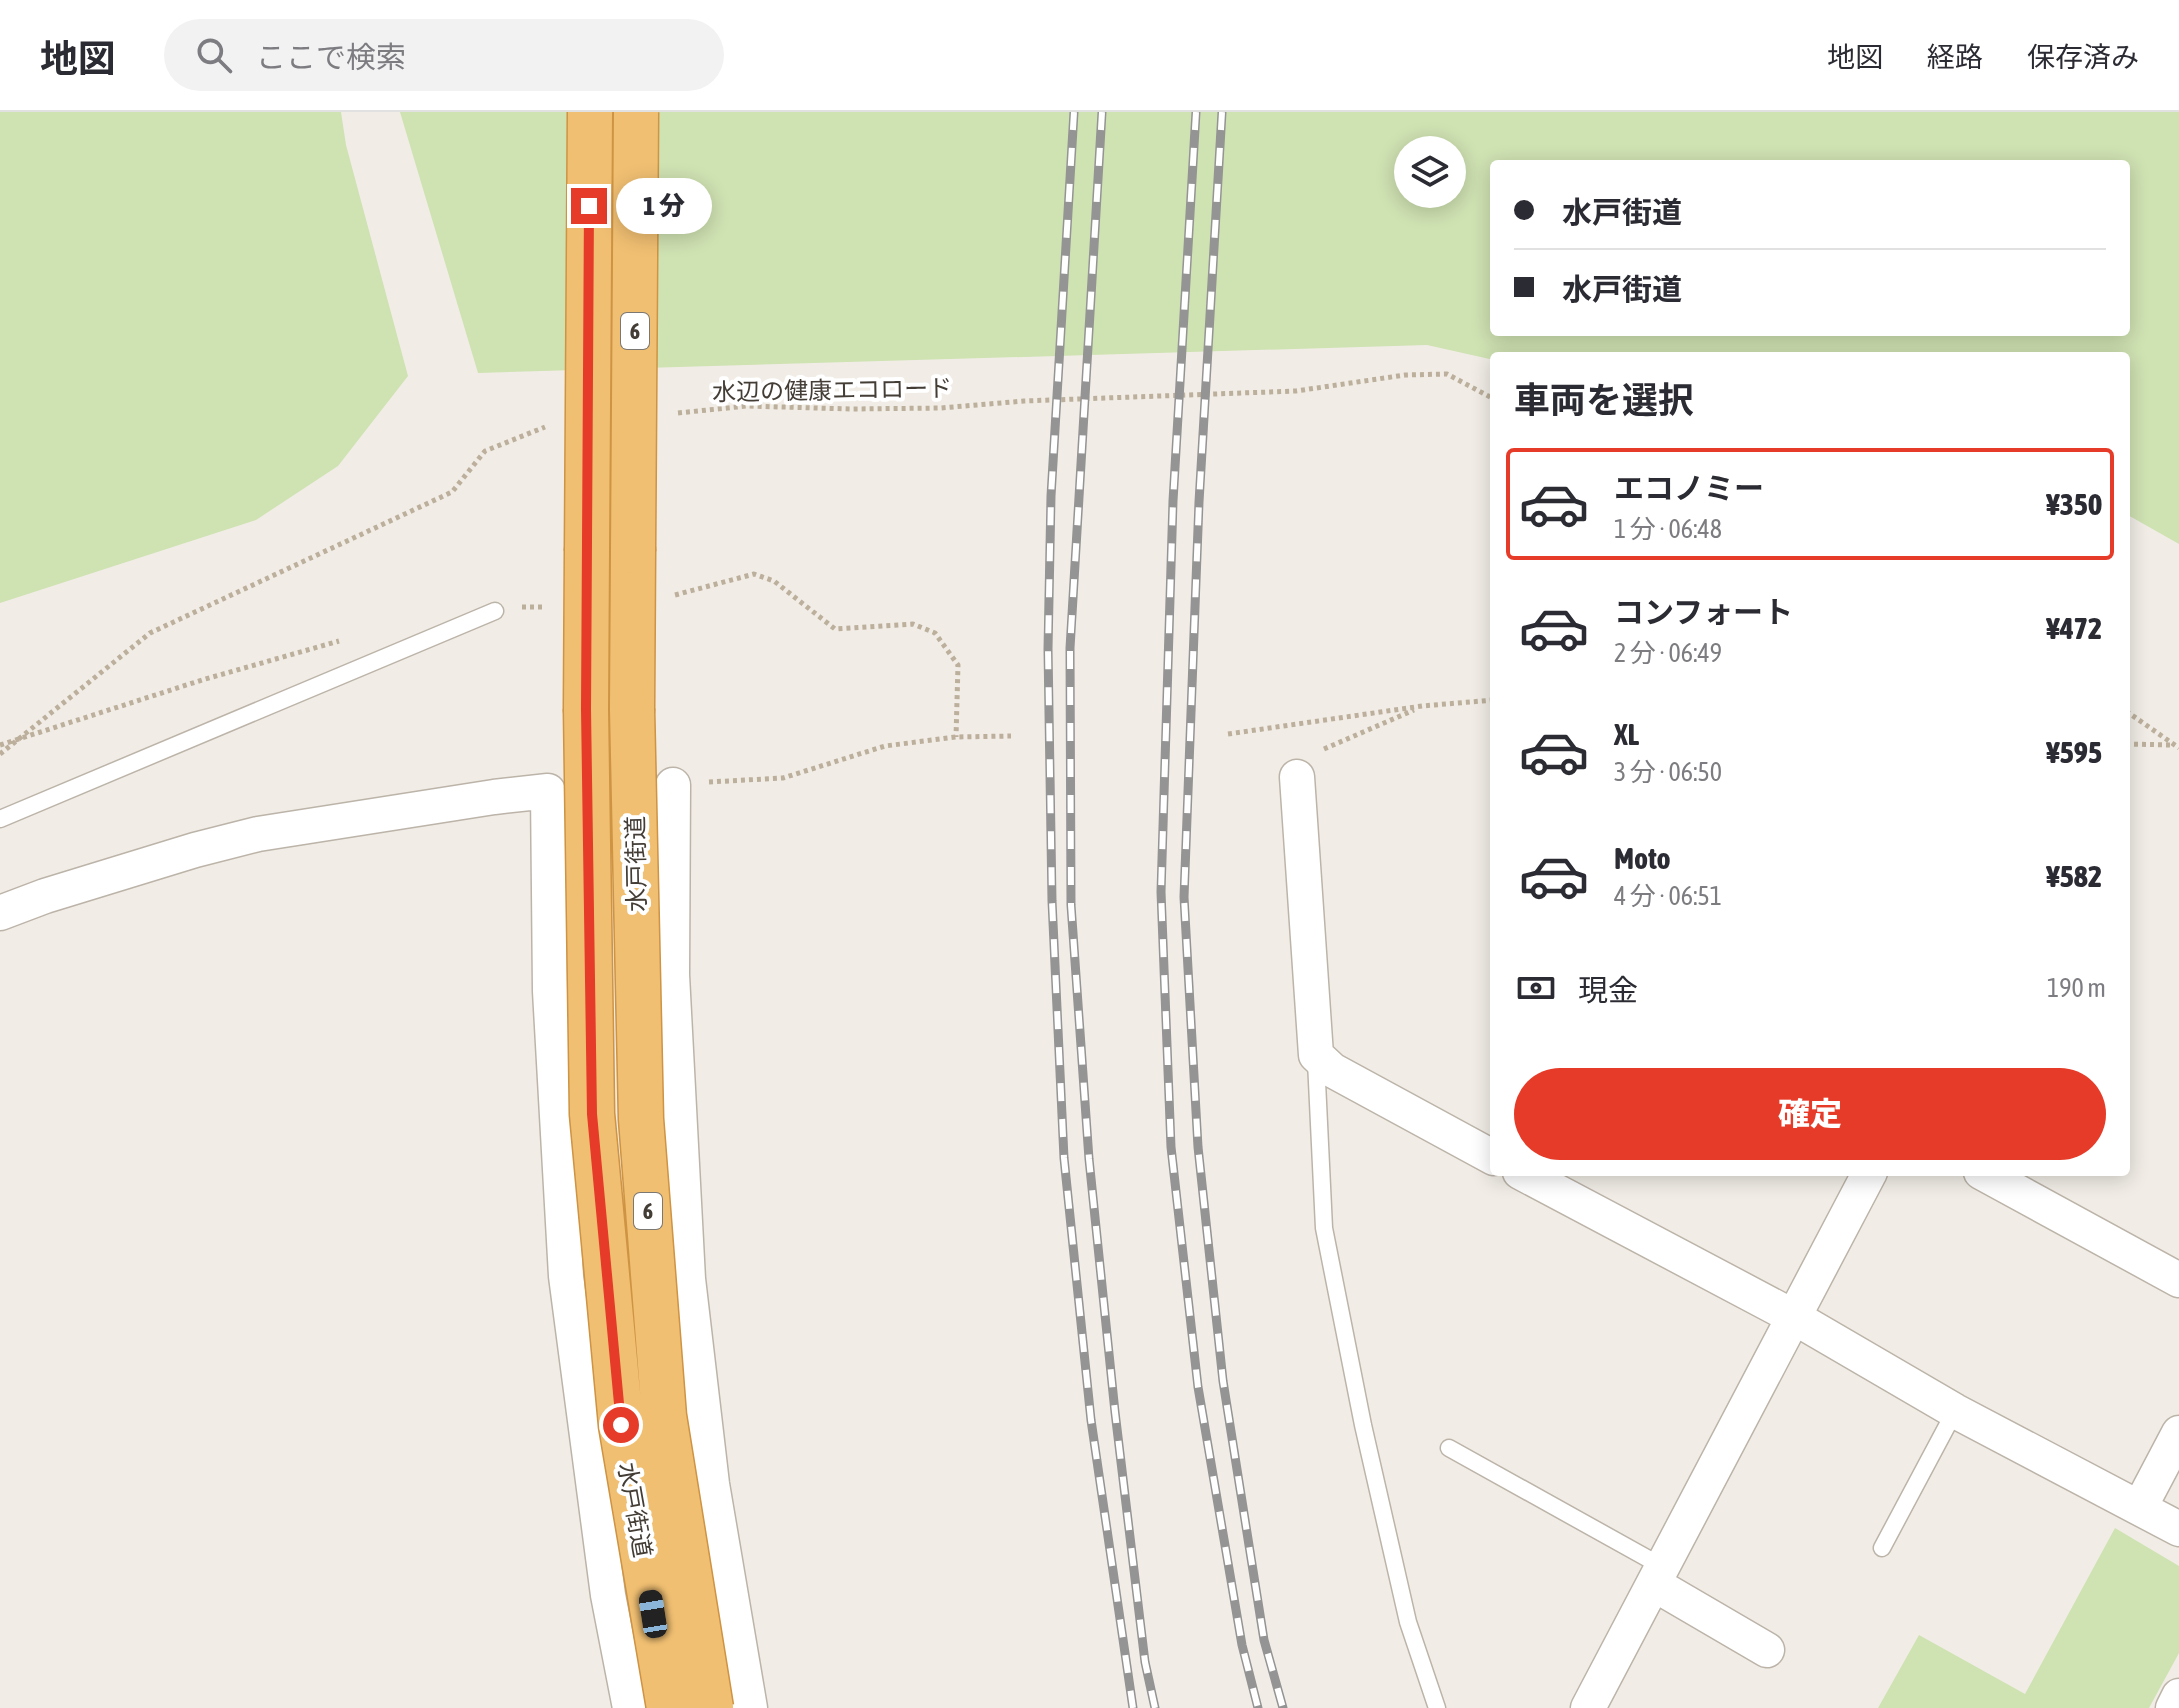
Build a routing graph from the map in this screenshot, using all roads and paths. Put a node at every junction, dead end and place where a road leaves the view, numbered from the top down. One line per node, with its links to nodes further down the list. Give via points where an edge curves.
1 (590, 112): 43 (highway, 水戸街道 / 6, bridge, via 586,709 592,1114 621,1425)
2 (636, 112): 44 (highway, 水戸街道 / 6, bridge, via 632,709 641,1119 664,1416)
3 (1490, 397): 4 (path, 水辺の健康エコロード, via 1447,374 1433,374 1296,391 941,408 747,406)
4 (669, 414)
5 (560, 426): 16 (path, via 485,451 452,492 150,633)
6 (664, 597): 15 (path, via 754,574 774,581 835,629 913,624 935,633 958,665)
7 (557, 606): 8 (path)
8 (495, 611): 24 (lane)
9 (348, 638): 16 (path)
10 (1490, 700): 11 (path)
11 (1422, 706): 13 (path); 22 (path, via 1309,755)
12 (2130, 714): 19 (path)
13 (1228, 734)
14 (1011, 736): 15 (path)
15 (956, 737): 23 (path, via 885,746 783,778)
16 (16, 740): 18 (path); 21 (path)
17 (2130, 744): 19 (path)
18 (0, 745)
19 (2172, 745): 20 (path)
20 (2179, 748)
21 (0, 754)
22 (1297, 777): 26 (street)
23 (673, 785): 45 (street, via 672,975 688,1279 712,1484)
24 (0, 819)
25 (0, 913): 42 (street, via 258,834 548,791 550,991 566,1276 608,1595)
26 (1316, 1055): 27 (street, via 1332,1070); 46 (lane, via 1324,1228 1408,1622)
27 (1490, 1155)
28 (1530, 1176): 32 (street)
29 (1868, 1176): 32 (street)
30 (1991, 1176): 31 (street)
31 (2179, 1280)
32 (1792, 1316): 33 (street); 39 (street)
33 (1955, 1411): 36 (street); 38 (lane)
34 (2179, 1433): 36 (street)
35 (1449, 1448): 39 (lane)
36 (2140, 1507): 37 (street)
37 (2179, 1529)
38 (1882, 1548)
39 (1659, 1575): 40 (street); 47 (street)
40 (1767, 1650)
41 (2179, 1696): 48 (street)
42 (630, 1708)
43 (669, 1708)
44 (711, 1708)
45 (750, 1708)
46 (1437, 1708)
47 (1588, 1708)
48 (2173, 1708)

